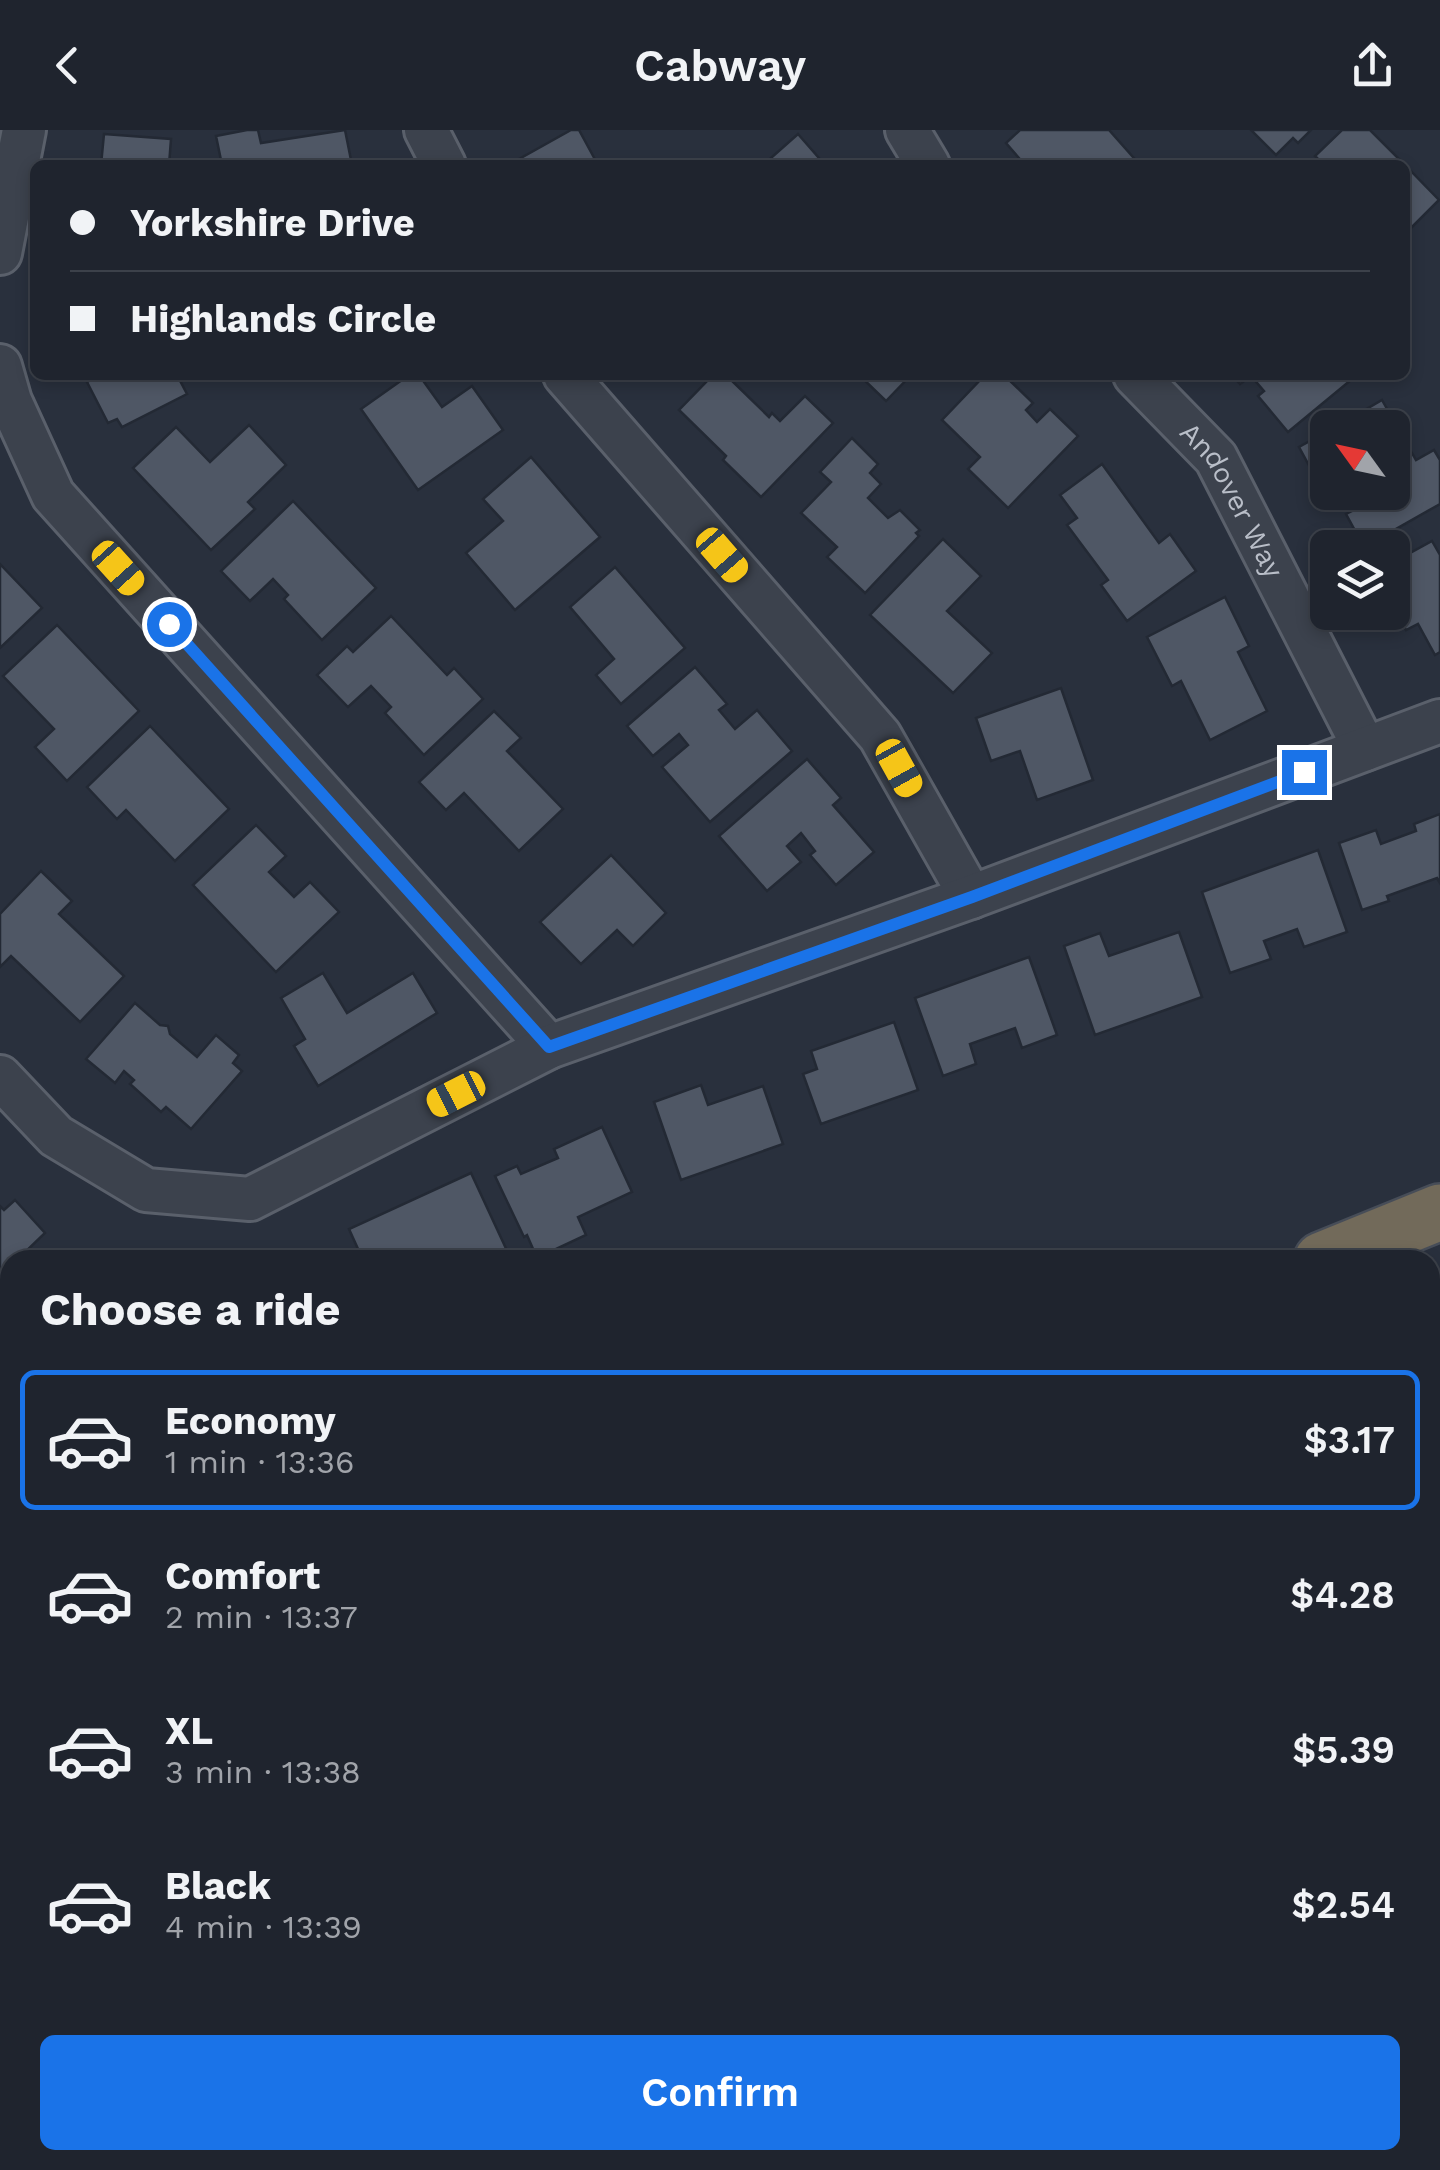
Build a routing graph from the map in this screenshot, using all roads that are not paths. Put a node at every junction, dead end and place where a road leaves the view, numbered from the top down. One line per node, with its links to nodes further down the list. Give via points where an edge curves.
1 (24, 130): 6 (street)
2 (426, 130): 4 (street)
3 (907, 130): 5 (street)
4 (441, 160)
5 (925, 160)
6 (0, 253)
7 (0, 366): 13 (street, via 53,495)
8 (568, 380): 12 (street, via 880,736)
9 (1139, 380): 11 (street, Andover Way, via 1216,458)
10 (1440, 720): 11 (street)
11 (1365, 749): 12 (street)
12 (972, 897): 13 (street)
13 (549, 1047): 14 (street, via 250,1199 146,1190 56,1136)
14 (0, 1077)
15 (1440, 1212): 16 (highway)
16 (1347, 1250)

